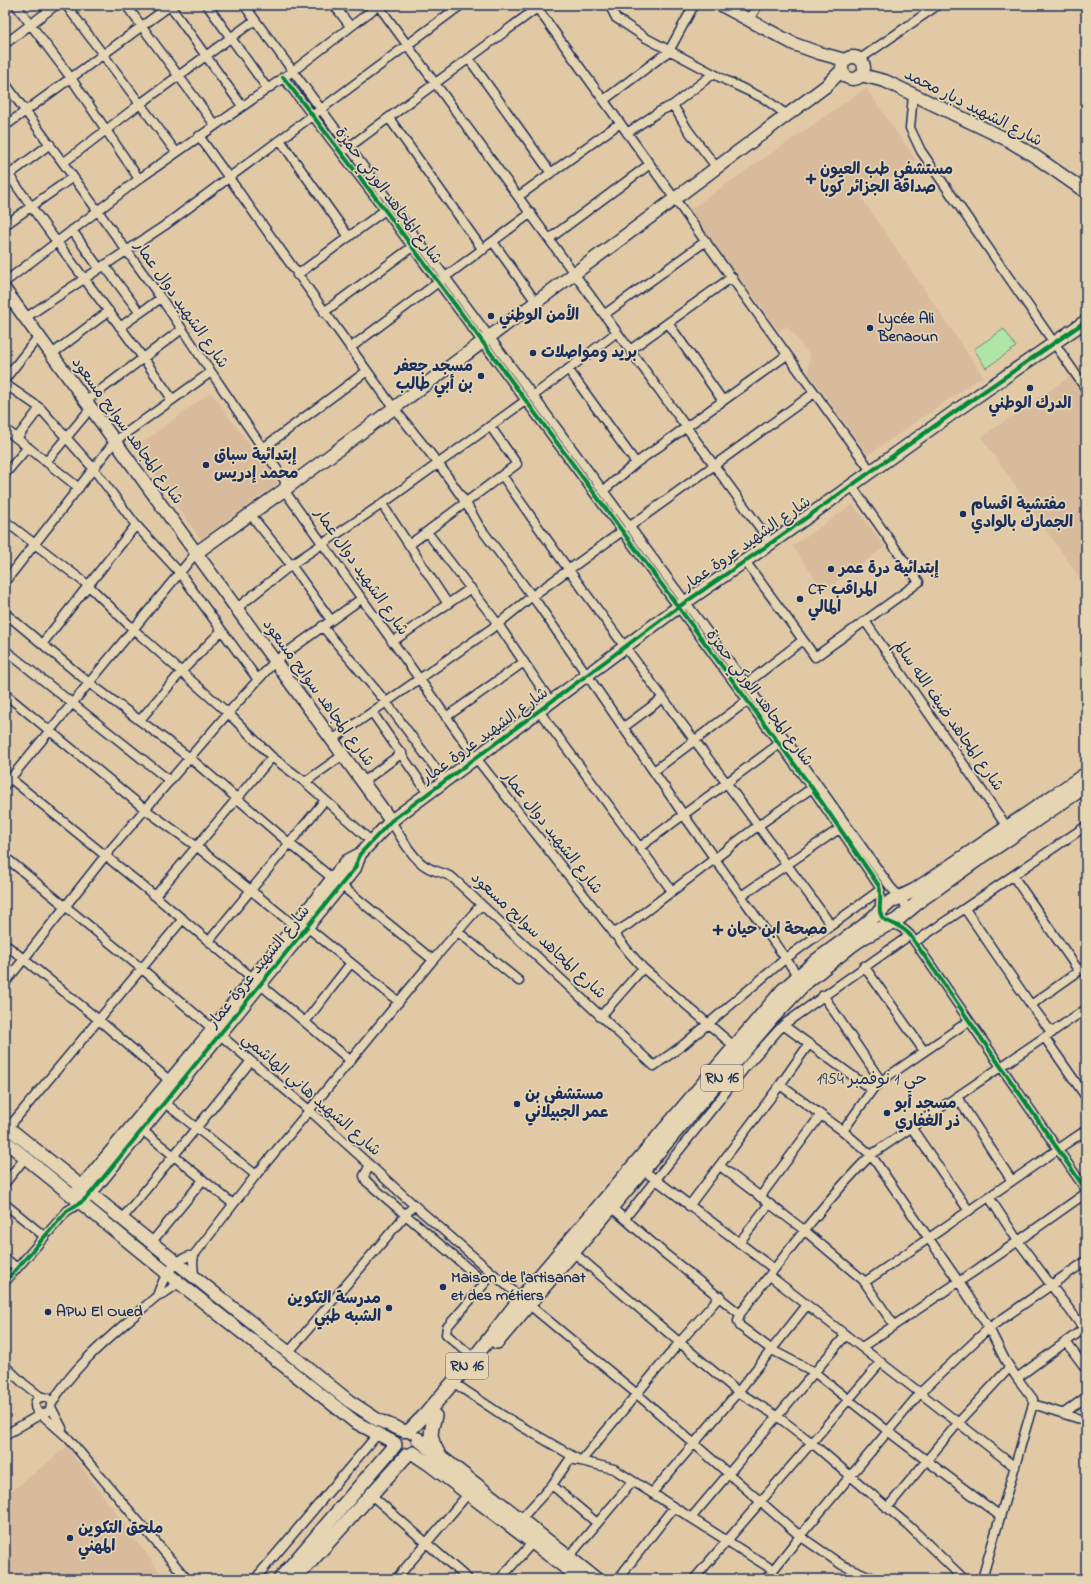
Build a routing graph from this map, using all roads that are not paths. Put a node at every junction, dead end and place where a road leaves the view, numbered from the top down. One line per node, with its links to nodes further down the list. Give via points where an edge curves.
1 (16, 5): 19 (street)
2 (56, 5): 19 (street)
3 (66, 5): 26 (street)
4 (126, 5): 20 (street)
5 (207, 5): 22 (street)
6 (244, 5): 18 (street, شارع المجاهد الوركي حمزة)
7 (334, 5): 21 (street)
8 (378, 5): 21 (street); 24 (street)
9 (461, 5): 24 (street)
10 (614, 5): 25 (street, via 612,10 616,18)
11 (694, 5): 25 (street)
12 (721, 5): 17 (street)
13 (758, 5): 17 (street)
14 (938, 5): 29 (street)
15 (170, 6): 20 (street); 27 (street)
16 (536, 6): 28 (street); 42 (street)
17 (750, 19): 30 (street, via 794,44 819,53)
18 (255, 20): 22 (street); 31 (street, شارع المجاهد الوركي حمزة)
19 (31, 24): 23 (street); 36 (street)
20 (142, 26): 26 (street); 34 (street)
21 (350, 26): 31 (street)
22 (231, 37): 27 (street); 40 (street)
23 (5, 44)
24 (407, 46): 39 (street); 46 (street)
25 (669, 51): 32 (street); 42 (street)
26 (103, 54): 36 (street); 43 (street)
27 (206, 56): 34 (street); 45 (street)
28 (469, 59): 39 (street); 65 (street)
29 (861, 60): 30 (street, via 854,57); 33 (street, via 864,69); 37 (street)
30 (844, 69): 33 (street, via 854,78); 49 (street)
31 (293, 71): 35 (street); 46 (street, شارع المجاهد الوركي حمزة)
32 (713, 74): 44 (street); 49 (street, via 766,99)
33 (861, 75): 37 (street)
34 (178, 76): 43 (street); 52 (street)
35 (283, 77): 40 (street); 48 (street, شارع المجاهد الوركي حمزة)
36 (71, 78): 47 (street); 54 (street)
37 (885, 81): 41 (street, شارع الشهيد دبار محمد)
38 (5, 83): 47 (street, شارع الشهيد دوال عمار)
39 (436, 84): 50 (street); 71 (street)
40 (268, 88): 45 (street)
41 (913, 95): 70 (street, شارع الشهيد دبار محمد, via 1008,140); 109 (street, via 910,128 921,151)
42 (604, 100): 51 (street)
43 (140, 104): 54 (street); 60 (street)
44 (673, 105): 55 (street); 64 (street)
45 (242, 106): 52 (street)
46 (320, 109): 48 (street); 59 (street, شارع المجاهد الوركي حمزة)
47 (26, 111): 53 (street); 58 (street, شارع الشهيد دوال عمار)
48 (313, 114): 57 (street); 61 (street, شارع المجاهد الوركي حمزة)
49 (787, 115): 64 (street)
50 (389, 118): 59 (street); 86 (street)
51 (620, 123): 55 (street); 65 (street)
52 (215, 125): 56 (street)
53 (5, 126)
54 (106, 131): 62 (street); 68 (street)
55 (627, 133): 63 (street)
56 (199, 136): 60 (street); 69 (street)
57 (280, 140): 69 (street); 79 (street)
58 (50, 144): 62 (street, شارع الشهيد دوال عمار); 66 (street)
59 (350, 148): 61 (street); 92 (street, شارع المجاهد الوركي حمزة)
60 (176, 152): 68 (street)
61 (341, 153): 74 (street, شارع المجاهد الوركي حمزة)
62 (63, 163): 67 (street, شارع الشهيد دوال عمار)
63 (650, 164): 72 (street); 80 (street)
64 (716, 168): 72 (street)
65 (551, 173): 71 (street)
66 (6, 174): 73 (street)
67 (73, 177): 73 (street); 75 (street, شارع الشهيد دوال عمار)
68 (139, 179): 75 (street)
69 (228, 179): 85 (street, via 164,226); 89 (street)
70 (1086, 192)
71 (519, 196): 76 (street)
72 (676, 199): 81 (street); 88 (street)
73 (32, 206): 77 (street); 82 (street)
74 (385, 210): 79 (street); 84 (street, شارع المجاهد الوركي حمزة)
75 (98, 211): 78 (street); 85 (street, شارع الشهيد دوال عمار)
76 (531, 213): 80 (street); 83 (street)
77 (5, 225)
78 (72, 230): 82 (street); 87 (street)
79 (349, 237): 89 (street)
80 (549, 239): 88 (street)
81 (706, 240): 90 (street); 100 (street)
82 (56, 242): 91 (street); 93 (street)
83 (493, 242): 86 (street); 96 (street)
84 (412, 248): 92 (street, شارع المجاهد الوركي حمزة); 98 (street)
85 (126, 250): 87 (street); 95 (street, شارع الشهيد دوال عمار)
86 (483, 250): 92 (street)
87 (102, 267): 91 (street); 99 (street)
88 (574, 274): 96 (street); 100 (street)
89 (297, 275): 98 (street)
90 (732, 277): 103 (street); 113 (street)
91 (83, 279): 97 (street); 101 (street)
92 (441, 280): 108 (street, شارع المجاهد الوركي حمزة); 110 (street)
93 (5, 282)
94 (5, 290): 101 (street, شارع المجاهد سوايح مسعود)
95 (161, 298): 99 (street); 105 (street, شارع الشهيد دوال عمار)
96 (536, 302): 108 (street)
97 (109, 311): 104 (street); 112 (street)
98 (324, 312): 110 (street)
99 (140, 313): 104 (street)
100 (605, 314): 106 (street)
101 (26, 318): 107 (street, شارع المجاهد سوايح مسعود)
102 (1086, 321): 109 (street, شارع الشهيد عروة عمار)
103 (668, 323): 111 (street); 125 (street)
104 (120, 327): 114 (street)
105 (182, 329): 114 (street); 117 (street, شارع الشهيد دوال عمار)
106 (617, 332): 111 (street); 115 (street)
107 (39, 336): 112 (street, شارع المجاهد سوايح مسعود); 118 (street)
108 (485, 341): 122 (street, شارع المجاهد الوركي حمزة); 124 (street, شارع المجاهد الوركي حمزة); 127 (street)
109 (1055, 344): 120 (street); 142 (street, شارع الشهيد عروة عمار)
110 (350, 348): 116 (street)
111 (630, 350): 130 (street)
112 (52, 354): 126 (street, شارع المجاهد سوايح مسعود)
113 (787, 355): 121 (street); 125 (street)
114 (144, 358): 123 (street); 126 (street)
115 (568, 369): 122 (street); 139 (street)
116 (367, 371): 127 (street); 136 (street)
117 (211, 372): 123 (street); 136 (street, شارع الشهيد دوال عمار)
118 (5, 379)
119 (5, 384): 128 (street)
120 (1086, 389)
121 (814, 393): 140 (street); 142 (street)
122 (533, 396): 148 (street, شارع المجاهد الوركي حمزة)
123 (172, 399): 134 (street)
124 (524, 401): 129 (street); 156 (street, شارع المجاهد الوركي حمزة)
125 (723, 401): 130 (street)
126 (89, 405): 132 (street); 134 (street, شارع المجاهد سوايح مسعود)
127 (393, 407): 138 (street); 147 (street)
128 (40, 408): 132 (street); 133 (street)
129 (490, 426): 138 (street); 144 (street, via 517,464)
130 (686, 427): 139 (street); 140 (street)
131 (5, 429): 133 (street)
132 (66, 437): 137 (street); 141 (street)
133 (17, 438): 135 (street)
134 (115, 441): 141 (street); 161 (street, شارع المجاهد سوايح مسعود)
135 (28, 447): 137 (street); 143 (street)
136 (262, 448): 147 (street, شارع الشهيد دوال عمار, via 285,481)
137 (46, 462): 146 (street)
138 (438, 463): 149 (street); 150 (street)
139 (636, 463): 148 (street)
140 (714, 466): 154 (street); 158 (street)
141 (92, 468): 146 (street); 153 (street)
142 (871, 471): 145 (street, شارع الشهيد عروة عمار)
143 (5, 474)
144 (502, 475): 149 (street); 164 (street)
145 (851, 485): 158 (street, شارع الشهيد عروة عمار); 176 (street, via 919,582)
146 (79, 488): 159 (street)
147 (284, 490): 151 (street); 157 (street, شارع الشهيد دوال عمار)
148 (603, 491): 154 (street, شارع المجاهد الوركي حمزة)
149 (466, 503): 155 (street); 169 (street, via 479,526)
150 (382, 504): 157 (street); 160 (street)
151 (250, 514): 161 (street); 163 (street)
152 (5, 521): 159 (street)
153 (136, 525): 165 (street); 167 (street)
154 (629, 527): 172 (street, شارع المجاهد الوركي حمزة)
155 (427, 532): 160 (street); 168 (street)
156 (621, 532): 164 (street); 172 (street, شارع المجاهد الوركي حمزة)
157 (324, 543): 163 (street); 170 (street, شارع الشهيد دوال عمار)
158 (771, 543): 162 (street, شارع الشهيد عروة عمار)
159 (35, 544): 166 (street); 167 (street)
160 (409, 545): 171 (street)
161 (196, 553): 165 (street); 173 (street, شارع المجاهد سوايح مسعود)
162 (745, 561): 172 (street, شارع الشهيد عروة عمار); 181 (street)
163 (291, 565): 173 (street); 175 (street)
164 (568, 571): 169 (street); 184 (street)
165 (180, 573): 179 (street); 180 (street)
166 (5, 582)
167 (88, 585): 179 (street); 183 (street)
168 (471, 588): 171 (street); 177 (street)
169 (531, 597): 177 (street); 189 (street)
170 (361, 598): 175 (street); 182 (street, شارع الشهيد دوال عمار)
171 (448, 604): 182 (street)
172 (681, 605): 184 (street, شارع الشهيد عروة عمار); 193 (street, شارع المجاهد الوركي حمزة); 196 (street, شارع المجاهد الوركي حمزة)
173 (237, 608): 186 (street, شارع المجاهد سوايح مسعود)
174 (5, 613): 183 (street)
175 (331, 620): 178 (street)
176 (865, 621): 181 (street, via 815,657); 233 (street, شارع المجاهد ضيف الله سالم)
177 (498, 624): 187 (street); 190 (street)
178 (322, 626): 186 (street); 197 (street)
179 (133, 629): 188 (street); 192 (street)
180 (221, 631): 188 (street); 191 (street)
181 (803, 640): 193 (street)
182 (392, 642): 190 (street, شارع الشهيد دوال عمار)
183 (42, 644): 192 (street)
184 (624, 646): 189 (street, شارع الشهيد عروة عمار); 195 (street)
185 (5, 650): 199 (street)
186 (275, 661): 191 (street); 207 (street, شارع المجاهد سوايح مسعود)
187 (524, 662): 198 (street); 203 (street)
188 (182, 671): 202 (street); 204 (street)
189 (588, 675): 198 (street, شارع الشهيد عروة عمار); 205 (street)
190 (419, 679): 197 (street); 203 (street, شارع الشهيد دوال عمار)
191 (258, 680): 202 (street)
192 (88, 682): 199 (street); 204 (street)
193 (746, 684): 250 (street, شارع المجاهد الوركي حمزة)
194 (5, 694): 206 (street)
195 (663, 698): 205 (street); 208 (street)
196 (747, 701): 208 (street); 209 (street, شارع المجاهد الوركي حمزة)
197 (386, 702): 201 (street); 218 (street)
198 (551, 702): 200 (street, شارع الشهيد عروة عمار)
199 (73, 703): 206 (street); 217 (street)
200 (539, 711): 214 (street, شارع الشهيد عروة عمار); 238 (street)
201 (372, 712): 207 (street); 210 (street)
202 (228, 713): 212 (street); 213 (street)
203 (446, 716): 214 (street, شارع الشهيد دوال عمار)
204 (140, 720): 213 (street)
205 (624, 727): 215 (street)
206 (49, 731): 219 (street); 228 (street)
207 (332, 740): 211 (street, شارع المجاهد سوايح مسعود)
208 (694, 740): 215 (street); 222 (street)
209 (779, 744): 222 (street); 224 (street, شارع المجاهد الوركي حمزة)
210 (402, 753): 221 (street); 225 (street)
211 (343, 755): 220 (street); 221 (street, شارع المجاهد سوايح مسعود)
212 (272, 757): 220 (street); 226 (street)
213 (190, 758): 217 (street); 226 (street)
214 (476, 758): 218 (street, شارع الشهيد عروة عمار); 261 (street, شارع الشهيد دوال عمار)
215 (654, 771): 229 (street)
216 (1086, 774): 233 (main road, RN 16)
217 (170, 781): 228 (street)
218 (444, 781): 225 (street, شارع الشهيد عروة عمار)
219 (7, 782): 239 (street)
220 (305, 782): 227 (street)
221 (363, 782): 230 (street, شارع المجاهد سوايح مسعود)
222 (726, 782): 229 (street); 231 (street)
223 (1086, 786): 255 (main road, RN 16)
224 (812, 788): 231 (street); 234 (street, شارع المجاهد الوركي حمزة)
225 (428, 793): 230 (street, شارع الشهيد عروة عمار)
226 (236, 799): 236 (street); 237 (street)
227 (325, 800): 235 (street); 236 (street)
228 (146, 810): 237 (street); 239 (street)
229 (683, 814): 238 (street); 241 (street)
230 (391, 821): 235 (street, شارع الشهيد عروة عمار); 252 (street, شارع المجاهد سوايح مسعود, via 424,865 444,872)
231 (759, 825): 241 (street); 242 (street)
232 (1086, 826): 243 (street)
233 (1008, 827): 250 (main road, RN 16, via 915,890)
234 (839, 828): 242 (street); 246 (street, شارع المجاهد الوركي حمزة)
235 (371, 841): 244 (street, شارع الشهيد عروة عمار, via 360,854 347,861)
236 (289, 843): 244 (street); 245 (street)
237 (196, 846): 245 (street); 248 (street)
238 (640, 847): 247 (street)
239 (105, 856): 248 (street); 251 (street)
240 (5, 857): 251 (street, شارع الشهيد هاني الهاشمي)
241 (714, 859): 247 (street); 249 (street)
242 (787, 864): 249 (street); 257 (street)
243 (1013, 876): 253 (street); 273 (street)
244 (337, 882): 258 (street, شارع الشهيد عروة عمار); 268 (street)
245 (250, 889): 258 (street); 263 (street)
246 (880, 890): 254 (street); 257 (street)
247 (672, 891): 261 (street)
248 (155, 896): 256 (street)
249 (741, 896): 266 (street)
250 (899, 897): 254 (main road, RN 16); 255 (street, شارع المجاهد الوركي حمزة, via 905,903)
251 (64, 906): 267 (street); 272 (street, شارع الشهيد هاني الهاشمي)
252 (480, 906): 260 (street); 282 (street, شارع المجاهد سوايح مسعود)
253 (965, 909): 264 (street); 280 (street)
254 (880, 911): 259 (street, via 884,919); 274 (main road, RN 16, via 866,925)
255 (906, 912): 259 (main road, RN 16)
256 (183, 919): 263 (street); 272 (street)
257 (831, 924): 266 (street)
258 (301, 926): 269 (street); 276 (street, شارع الشهيد عروة عمار)
259 (897, 926): 262 (street); 318 (main road, RN 16, via 864,936 804,984)
260 (458, 932): 268 (street); 275 (street)
261 (613, 934): 271 (street, شارع الشهيد دوال عمار)
262 (910, 935): 264 (street); 270 (street)
263 (209, 941): 276 (street)
264 (915, 942): 284 (street)
265 (5, 944): 267 (street)
266 (785, 959): 274 (street); 286 (street)
267 (24, 960): 277 (street); 283 (street)
268 (433, 960): 279 (street)
269 (351, 963): 279 (street); 285 (street)
270 (864, 966): 278 (street); 292 (street)
271 (643, 968): 282 (street); 286 (street, شارع الشهيد دوال عمار)
272 (142, 969): 283 (street); 288 (street, شارع الشهيد هاني الهاشمي)
273 (1082, 969): 280 (street)
274 (798, 976): 291 (main road, RN 16)
275 (519, 981)
276 (257, 982): 285 (street); 288 (street, شارع الشهيد عروة عمار)
277 (5, 983)
278 (823, 995): 287 (street); 297 (street)
279 (399, 1002): 294 (street)
280 (1031, 1005): 289 (street)
281 (1086, 1009): 289 (street)
282 (600, 1016): 286 (street, شارع المجاهد سوايح مسعود, via 654,1066)
283 (99, 1020): 296 (street); 306 (street)
284 (969, 1021): 292 (street); 295 (street)
285 (305, 1022): 294 (street)
286 (708, 1024): 291 (street, شارع الشهيد دوال عمار)
287 (783, 1025): 290 (street); 321 (street, via 748,1064)
288 (216, 1032): 293 (street, شارع الشهيد هاني الهاشمي); 296 (street, شارع الشهيد عروة عمار); 302 (street, شارع الشهيد عروة عمار)
289 (1049, 1035): 295 (street); 300 (street)
290 (809, 1044): 298 (street); 299 (street)
291 (734, 1046): 355 (main road, RN 16)
292 (924, 1051): 297 (street)
293 (251, 1061): 303 (street, شارع الشهيد هاني الهاشمي); 305 (street)
294 (351, 1061): 303 (street)
295 (1001, 1068): 301 (street); 312 (street)
296 (170, 1081): 324 (street, شارع الشهيد عروة عمار)
297 (881, 1081): 299 (street)
298 (780, 1085): 304 (street); 317 (street)
299 (872, 1090): 310 (street)
300 (1086, 1096)
301 (958, 1097): 307 (street); 322 (street)
302 (165, 1103): 305 (street); 308 (street, شارع الشهيد عروة عمار)
303 (309, 1110): 316 (street, شارع الشهيد هاني الهاشمي); 319 (street)
304 (820, 1116): 310 (street); 326 (street)
305 (197, 1126): 314 (street); 319 (street)
306 (7, 1127): 324 (street)
307 (911, 1127): 313 (street); 335 (street)
308 (142, 1130): 314 (street); 324 (street, شارع الشهيد عروة عمار)
309 (1086, 1130): 312 (street)
310 (843, 1131): 313 (street)
311 (5, 1141): 315 (street)
312 (1057, 1150): 322 (street); 325 (street)
313 (871, 1155): 339 (street); 341 (street)
314 (173, 1156): 320 (street); 338 (street)
315 (25, 1158): 323 (street); 328 (street)
316 (370, 1165): 332 (street, شارع الشهيد هاني الهاشمي); 336 (street, via 364,1176 366,1181)
317 (720, 1166): 326 (street); 333 (street)
318 (642, 1170): 321 (street); 334 (main road, RN 16)
319 (256, 1175): 330 (street)
320 (203, 1180): 330 (street); 343 (street)
321 (656, 1181): 333 (street); 337 (street)
322 (1012, 1181): 327 (street)
323 (5, 1182)
324 (85, 1191): 328 (street, شارع الشهيد عروة عمار); 338 (street)
325 (1086, 1192): 342 (street)
326 (760, 1197): 331 (street)
327 (989, 1197): 335 (street); 342 (street)
328 (76, 1200): 340 (street, شارع الشهيد عروة عمار); 352 (street)
329 (5, 1204): 340 (street)
330 (233, 1204): 346 (street)
331 (769, 1204): 339 (street); 344 (street)
332 (414, 1206): 336 (street); 353 (street, شارع الشهيد هاني الهاشمي)
333 (689, 1206): 344 (street)
334 (611, 1207): 337 (street); 345 (main road, RN 16)
335 (969, 1211): 341 (street)
336 (405, 1214): 360 (street); 375 (street)
337 (625, 1218): 363 (street, via 690,1274)
338 (121, 1220): 343 (street)
339 (804, 1230): 351 (street); 357 (street)
340 (44, 1236): 350 (street, شارع الشهيد عروة عمار)
341 (930, 1238): 357 (street); 358 (street)
342 (1018, 1241): 358 (street); 361 (street)
343 (151, 1243): 349 (street)
344 (739, 1243): 351 (street)
345 (573, 1252): 355 (main road, RN 16); 372 (street)
346 (194, 1254): 349 (street); 354 (street)
347 (5, 1258): 350 (street)
348 (1086, 1261): 361 (street)
349 (176, 1263): 352 (street); 354 (street)
350 (17, 1268): 356 (street, شارع الشهيد عروة عمار)
351 (772, 1272): 365 (street); 366 (street)
352 (168, 1274): 359 (street); 362 (street)
353 (493, 1274): 360 (street); 364 (street, شارع الشهيد هاني الهاشمي)
354 (194, 1277): 375 (street)
355 (543, 1280): 364 (main road, RN 16)
356 (5, 1282)
357 (865, 1282): 367 (street)
358 (959, 1282): 367 (street); 368 (street)
359 (179, 1283): 362 (street); 403 (street, via 356,1422)
360 (485, 1283): 376 (street, via 446,1327 446,1334)
361 (1052, 1285): 368 (street); 369 (street)
362 (157, 1296): 383 (street, via 94,1353)
363 (720, 1296): 366 (street); 372 (street)
364 (525, 1301): 376 (main road, RN 16); 384 (main road, RN 16); 387 (street, شارع الشهيد هاني الهاشمي)
365 (808, 1305): 370 (street); 374 (street)
366 (740, 1314): 374 (street, via 740,1326)
367 (894, 1324): 373 (street)
368 (989, 1328): 379 (street); 386 (street)
369 (1085, 1328): 371 (street)
370 (846, 1335): 373 (street); 381 (street)
371 (1066, 1342): 380 (street); 382 (street)
372 (679, 1343): 385 (street); 387 (street)
373 (862, 1347): 377 (street)
374 (772, 1350): 381 (street); 385 (street)
375 (288, 1354): 401 (street, via 364,1412)
376 (474, 1358): 401 (main road, RN 16)
377 (881, 1362): 386 (street); 390 (street)
378 (5, 1366): 389 (street)
379 (1009, 1368): 382 (street); 398 (street)
380 (1086, 1369)
381 (814, 1372): 390 (street); 396 (street)
382 (1017, 1378): 391 (street, via 1033,1399)
383 (62, 1387): 389 (street); 392 (street)
384 (460, 1387): 395 (main road, RN 16); 411 (street)
385 (738, 1392): 396 (street); 407 (street)
386 (920, 1392): 398 (street); 400 (street)
387 (638, 1394): 407 (street, شارع الشهيد هاني الهاشمي); 411 (street)
388 (1086, 1397): 394 (street)
389 (38, 1400): 392 (street, via 49,1400); 393 (street, via 36,1410); 399 (street)
390 (850, 1400): 400 (street); 405 (street)
391 (1033, 1404): 394 (street); 412 (street)
392 (51, 1406): 393 (street, via 48,1412); 404 (street)
393 (41, 1414): 399 (street); 404 (street)
394 (1063, 1414): 397 (street)
395 (435, 1416): 401 (main road, RN 16); 409 (main road, via 430,1439)
396 (777, 1416): 405 (street); 413 (street)
397 (1086, 1421)
398 (959, 1422): 410 (street); 412 (street)
399 (16, 1427): 402 (street)
400 (889, 1432): 410 (street); 414 (street)
401 (412, 1434): 406 (main road, via 396,1436); 408 (main road, via 418,1447); 409 (main road)
402 (5, 1435)
403 (377, 1435): 406 (street); 434 (street)
404 (68, 1438): 433 (street)
405 (812, 1443): 414 (street); 420 (street)
406 (395, 1444): 408 (main road, via 401,1453); 435 (main road)
407 (693, 1444): 413 (street, شارع الشهيد هاني الهاشمي); 417 (street)
408 (410, 1454): 418 (main road); 419 (main road)
409 (440, 1456): 425 (main road)
410 (926, 1460): 422 (street); 423 (street)
411 (581, 1461): 415 (street, via 614,1468); 416 (street, via 570,1459)
412 (1015, 1467): 423 (street)
413 (727, 1474): 420 (street, شارع الشهيد هاني الهاشمي); 424 (street)
414 (850, 1476): 422 (street); 427 (street)
415 (633, 1481): 417 (street); 426 (street)
416 (552, 1485): 425 (street); 426 (street)
417 (652, 1493): 421 (street)
418 (370, 1494): 430 (street); 436 (main road)
419 (468, 1494): 429 (main road); 430 (street)
420 (760, 1502): 427 (street, شارع الشهيد هاني الهاشمي); 428 (street)
421 (674, 1507): 424 (street); 442 (street)
422 (887, 1508): 446 (street)
423 (1000, 1516): 447 (street)
424 (691, 1518): 428 (street)
425 (520, 1520): 431 (main road)
426 (597, 1523): 431 (street)
427 (800, 1536): 432 (street); 445 (street, شارع الشهيد هاني الهاشمي, via 842,1564)
428 (727, 1540): 432 (street); 443 (street)
429 (533, 1542): 439 (street); 440 (main road)
430 (427, 1543): 437 (street); 438 (street)
431 (568, 1558): 441 (main road)
432 (773, 1570): 444 (street)
433 (187, 1579)
434 (255, 1579)
435 (280, 1579)
436 (295, 1579)
437 (396, 1579)
438 (468, 1579)
439 (500, 1579)
440 (581, 1579)
441 (596, 1579)
442 (618, 1579)
443 (694, 1579)
444 (766, 1579)
445 (876, 1579)
446 (964, 1579)
447 (982, 1579)

